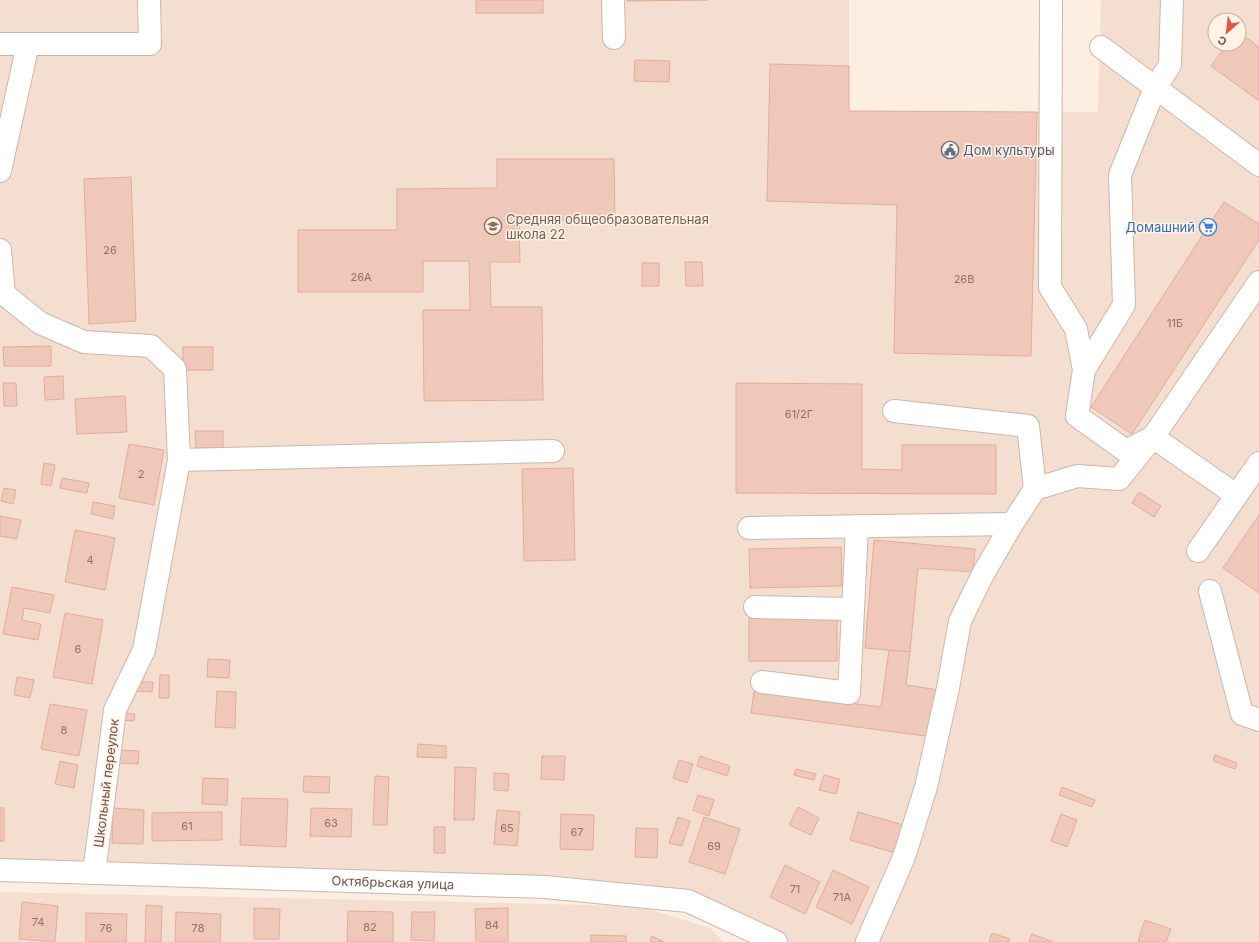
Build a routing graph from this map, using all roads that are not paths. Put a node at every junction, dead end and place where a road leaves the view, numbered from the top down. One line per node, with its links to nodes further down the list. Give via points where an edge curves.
1 (149, 0): 7 (street, via 150,44)
2 (613, 0): 5 (street)
3 (1050, 0): 14 (street, via 1050,287 1076,329)
4 (1172, 0): 9 (street, via 1170,65)
5 (614, 38)
6 (0, 44): 7 (street)
7 (28, 44): 11 (street)
8 (1100, 47): 9 (street)
9 (1155, 88): 10 (street); 14 (street, via 1120,175 1124,305)
10 (1259, 165)
11 (0, 171)
12 (0, 250): 18 (street, Школьный переулок, via 4,294 40,323 84,342 151,346 175,369)
13 (1259, 282): 16 (street)
14 (1084, 370): 16 (street, via 1078,416 1126,451)
15 (894, 411): 20 (street, via 1028,426)
16 (1153, 437): 20 (street, via 1119,479 1077,476); 21 (street)
17 (553, 451): 18 (street)
18 (179, 460): 32 (street, Школьный переулок, via 144,650 115,710)
19 (1259, 463): 21 (street)
20 (1035, 489): 22 (street)
21 (1236, 495): 25 (street)
22 (1012, 524): 23 (street); 34 (street, via 960,621 926,786 904,857)
23 (857, 526): 24 (street); 28 (street)
24 (749, 528)
25 (1198, 551)
26 (1210, 591): 30 (street, via 1242,714)
27 (756, 607): 28 (street)
28 (853, 610): 29 (street, via 849,693)
29 (762, 682)
30 (1259, 720)
31 (0, 870): 32 (street, Октябрьская улица)
32 (94, 873): 33 (street, Октябрьская улица, via 546,886 688,902)
33 (776, 942)
34 (867, 942)

